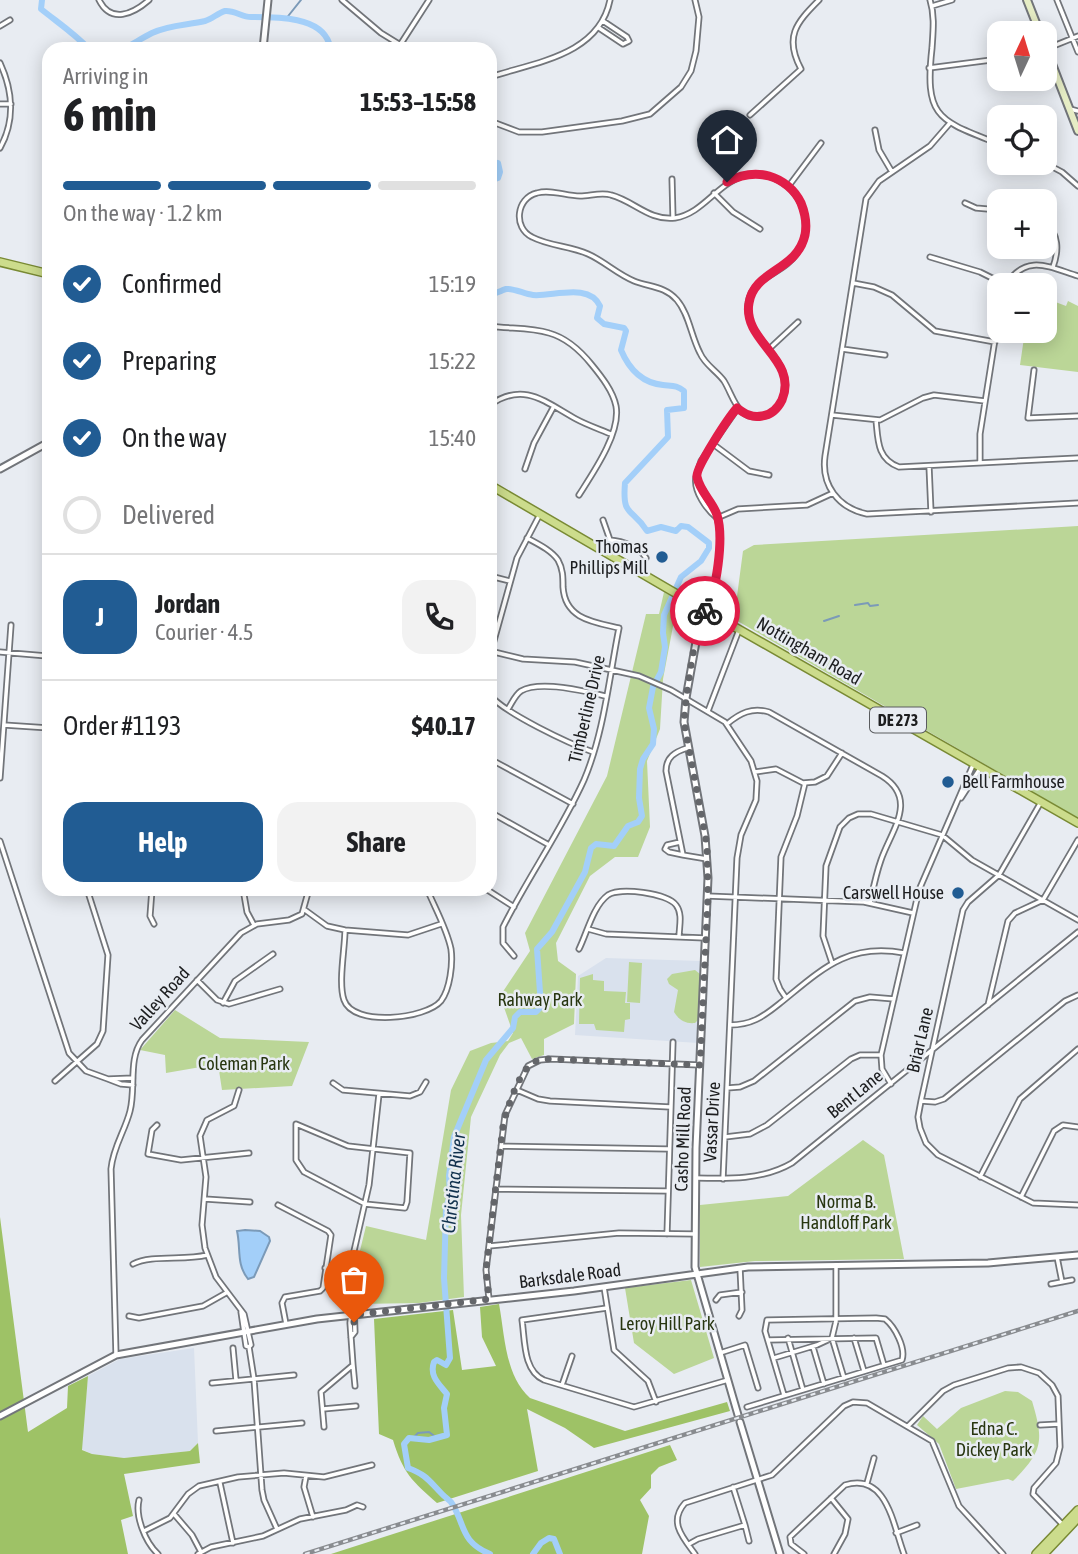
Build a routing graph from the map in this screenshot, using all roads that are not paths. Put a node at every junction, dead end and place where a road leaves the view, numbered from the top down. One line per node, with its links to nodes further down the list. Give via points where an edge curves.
1 (99, 0): 2 (street, via 108,12 123,15)
2 (149, 0)
3 (268, 0): 23 (street)
4 (342, 0): 14 (street)
5 (349, 0): 14 (street)
6 (429, 0): 25 (street)
7 (610, 0): 17 (street)
8 (695, 0): 40 (street, via 699,17 691,71 681,87 650,114 542,132 519,132)
9 (819, 0): 37 (street, via 795,27 793,51 801,69)
10 (930, 0): 15 (street)
11 (952, 0): 15 (street)
12 (1027, 0): 18 (main road)
13 (1057, 0): 22 (street)
14 (350, 6): 24 (street)
15 (932, 6): 30 (street)
16 (10, 20): 19 (street)
17 (603, 21): 20 (street); 20 (street, via 629,41 623,44)
18 (1035, 21)
19 (0, 26)
20 (599, 28): 31 (street, via 568,51)
21 (1078, 36): 22 (street)
22 (1072, 38): 26 (street); 27 (street)
23 (264, 42)
24 (395, 42)
25 (402, 42)
26 (1057, 44)
27 (1078, 52)
28 (987, 60): 30 (street)
29 (0, 63): 34 (street)
30 (929, 68): 38 (street, via 931,97)
31 (497, 75)
32 (1057, 77): 35 (main road)
33 (0, 104): 34 (street)
34 (11, 104): 45 (street, via 8,131)
35 (1070, 109): 36 (street); 39 (main road); 42 (main road)
36 (1078, 111)
37 (750, 115)
38 (950, 123): 43 (street); 47 (street, via 930,146)
39 (1078, 123)
40 (497, 124)
41 (876, 130): 47 (street, via 879,150)
42 (1078, 131)
43 (987, 139)
44 (821, 143): 50 (street)
45 (0, 148)
46 (1057, 169): 49 (street)
47 (892, 172): 64 (street, via 866,199)
48 (672, 179): 54 (street)
49 (1078, 186)
50 (788, 187): 51 (street, via 771,177 752,174 732,180); 69 (street, via 802,207 804,238 790,261 755,287 748,307 752,327)
51 (714, 193): 54 (street, via 691,212); 55 (street)
52 (965, 203): 53 (street)
53 (987, 209)
54 (673, 218): 76 (street, via 653,216 609,195 545,192 530,196 519,214 521,226 530,236 590,254 631,280 672,295 682,307 702,357 722,379)
55 (760, 229)
56 (930, 257): 62 (street)
57 (1055, 259): 59 (street)
58 (0, 262): 60 (main road)
59 (1053, 267): 61 (street, via 1027,267); 63 (street)
60 (42, 272)
61 (1017, 273)
62 (987, 276)
63 (1078, 276)
64 (852, 283): 67 (street, via 892,295 935,331); 70 (street)
65 (798, 322): 69 (street)
66 (497, 327): 80 (street, via 548,332 578,349 613,398 616,413)
67 (987, 341)
68 (995, 343): 74 (street)
69 (769, 349): 76 (street, via 784,375 780,404 759,417)
70 (842, 349): 71 (street); 77 (street)
71 (885, 355)
72 (1034, 370): 78 (street, via 1028,418)
73 (497, 401): 75 (street, via 523,394)
74 (985, 401): 79 (street, via 934,395); 84 (street)
75 (554, 406): 80 (street); 87 (street)
76 (737, 408): 81 (street)
77 (832, 415): 79 (street); 90 (street, via 824,466)
78 (1078, 416)
79 (876, 420): 85 (street, via 879,449 887,461 903,467)
80 (611, 434): 91 (street)
81 (713, 444): 88 (street, via 749,471); 95 (street, via 701,461 695,482)
82 (42, 446): 86 (street)
83 (1078, 458): 84 (street)
84 (980, 463): 85 (street)
85 (929, 466): 93 (street)
86 (0, 469)
87 (525, 469)
88 (769, 475)
89 (497, 489): 94 (main road, Nottingham Road / DE 273)
90 (833, 493): 93 (street, via 845,506 863,513); 95 (street, via 807,505 738,509)
91 (579, 495)
92 (1078, 503): 93 (street)
93 (931, 512)
94 (540, 514): 97 (street); 99 (main road, Nottingham Road / DE 273)
95 (717, 518): 103 (street, via 720,531 714,590)
96 (603, 520): 98 (street)
97 (527, 538): 102 (street); 112 (street, Timberline Drive, via 559,562 565,599 572,611 589,621 619,628)
98 (610, 540): 99 (street); 100 (street, via 640,550)
99 (604, 552): 103 (main road, Nottingham Road / DE 273)
100 (646, 558)
101 (497, 578): 102 (street)
102 (510, 581): 105 (street)
103 (705, 610): 107 (main road, Nottingham Road / DE 273); 114 (street, Casho Mill Road)
104 (11, 625): 109 (street)
105 (498, 625): 106 (street)
106 (497, 628)
107 (739, 629): 117 (street); 125 (main road, Nottingham Road / DE 273)
108 (0, 652): 109 (street)
109 (9, 653): 111 (street); 119 (street)
110 (497, 653): 112 (street)
111 (42, 656)
112 (611, 669): 113 (street, Timberline Drive); 114 (street, via 652,680)
113 (605, 696): 116 (street, via 530,688 516,695); 122 (street, Timberline Drive)
114 (686, 698): 117 (street); 121 (street, Casho Mill Road)
115 (497, 703): 116 (street)
116 (508, 709): 122 (street)
117 (708, 712): 118 (street)
118 (727, 724): 123 (street, via 745,712 764,710); 126 (street)
119 (4, 725): 120 (street); 127 (street)
120 (42, 728)
121 (687, 748): 138 (street, via 671,756 666,767); 141 (street, Casho Mill Road)
122 (593, 752): 131 (street, Timberline Drive)
123 (842, 753): 128 (street, via 825,778); 133 (street, via 894,786 901,803)
124 (497, 764): 131 (street)
125 (978, 765): 129 (street); 129 (street); 130 (main road, Nottingham Road / DE 273)
126 (755, 772): 128 (street, via 776,769); 150 (street, Vassar Drive, via 756,796 740,841)
127 (0, 778)
128 (805, 783): 151 (street, via 782,852)
129 (959, 800): 135 (street)
130 (1041, 802): 134 (main road, Nottingham Road / DE 273); 142 (street, Briar Lane)
131 (573, 804): 139 (street, Timberline Drive)
132 (497, 816): 139 (street)
133 (897, 822): 135 (street); 153 (street, via 863,814 846,821 827,861); 154 (street, via 879,863)
134 (1078, 823)
135 (942, 835): 142 (street); 157 (street)
136 (1078, 840): 152 (street)
137 (0, 841): 184 (street, via 66,1045)
138 (680, 842): 140 (street); 140 (street, via 664,849)
139 (549, 845): 155 (street, Timberline Drive)
140 (683, 855): 141 (street)
141 (707, 859): 149 (street, Casho Mill Road)
142 (999, 875): 152 (street); 182 (street, Briar Lane, via 963,910)
143 (89, 896): 184 (street, via 107,951 106,991 100,1038)
144 (151, 896): 159 (street)
145 (244, 896): 161 (street)
146 (308, 896): 156 (street)
147 (430, 896): 160 (street)
148 (497, 896): 155 (street)
149 (708, 896): 150 (street); 166 (street, Casho Mill Road)
150 (736, 897): 151 (street); 179 (street, Vassar Drive)
151 (780, 899): 153 (street); 175 (street, via 776,979)
152 (1043, 900): 158 (street); 178 (street, via 1008,921)
153 (824, 901): 154 (street); 171 (street, via 822,936)
154 (870, 903): 157 (street)
155 (514, 907): 170 (street, Timberline Drive, via 501,936)
156 (305, 910): 161 (street, Valley Road, via 295,918); 163 (street, via 327,926)
157 (913, 913): 168 (street)
158 (1078, 920)
159 (154, 924)
160 (441, 924): 163 (street, via 408,935); 163 (street, via 451,960 440,1003 412,1014 370,1018 356,1014 344,1000)
161 (254, 925): 172 (street, Valley Road, via 232,940)
162 (588, 929): 165 (street); 165 (street, via 605,898 626,891 672,901 680,914); 167 (street)
163 (345, 930)
164 (1078, 932): 178 (street, Bent Lane)
165 (679, 937): 166 (street)
166 (705, 939): 186 (street, Casho Mill Road)
167 (579, 949)
168 (904, 953): 171 (street, via 863,951); 176 (street)
169 (273, 954): 177 (street, via 235,981)
170 (514, 956)
171 (832, 963): 175 (street)
172 (197, 981): 177 (street); 187 (street, Valley Road, via 139,1044)
173 (280, 989): 177 (street, via 236,1004)
174 (1078, 995): 198 (street, via 944,1099)
175 (786, 999): 179 (street, via 754,1022)
176 (894, 999): 183 (street); 194 (street, via 870,996 855,1000 754,1081)
177 (223, 1003)
178 (988, 1005): 182 (street, Bent Lane)
179 (730, 1025): 194 (street, Vassar Drive)
180 (673, 1042): 185 (street)
181 (1078, 1049): 208 (street, via 1020,1099)
182 (932, 1051): 192 (street, Bent Lane); 198 (street, Briar Lane)
183 (881, 1055): 192 (street, via 882,1069); 202 (street, via 850,1059 767,1125 750,1134)
184 (76, 1062): 188 (street, via 90,1074); 189 (street)
185 (672, 1064): 186 (street); 196 (street, via 545,1059 528,1066); 199 (street)
186 (700, 1065): 209 (street, Casho Mill Road)
187 (133, 1078): 188 (street); 193 (street, Valley Road)
188 (108, 1079): 193 (street)
189 (55, 1081)
190 (426, 1082): 197 (street, via 416,1095)
191 (333, 1083): 197 (street, via 343,1090)
192 (891, 1084): 210 (street, Bent Lane, via 792,1163 766,1174)
193 (133, 1085): 254 (street, Valley Road, via 130,1111 111,1169)
194 (727, 1088): 202 (street, Vassar Drive)
195 (239, 1090): 207 (street, via 234,1105 204,1124 200,1136)
196 (516, 1090): 199 (street, via 544,1101); 203 (street, via 505,1115)
197 (379, 1094): 204 (street)
198 (921, 1101): 208 (street, Briar Lane, via 918,1123 926,1143 938,1155)
199 (670, 1107): 205 (street)
200 (157, 1125): 207 (street, via 148,1154 181,1160)
201 (1078, 1127): 213 (street, via 1063,1125 1054,1131)
202 (725, 1137): 210 (street, Vassar Drive)
203 (501, 1146): 205 (street); 211 (street)
204 (373, 1149): 216 (street); 216 (street, via 410,1153 405,1208); 216 (street, via 345,1145 296,1124 296,1160 301,1169)
205 (668, 1149): 212 (street)
206 (249, 1153): 207 (street)
207 (204, 1158): 214 (street)
208 (980, 1177): 213 (street, Briar Lane)
209 (696, 1178): 210 (street, Bent Lane); 220 (street, Casho Mill Road)
210 (723, 1179)
211 (496, 1189): 212 (street); 221 (street)
212 (667, 1191): 219 (street)
213 (1021, 1197): 218 (street, Briar Lane, via 1042,1205)
214 (205, 1199): 215 (street); 222 (street, via 202,1230)
215 (250, 1202)
216 (365, 1203): 229 (street)
217 (278, 1205): 227 (street, via 330,1233)
218 (1078, 1205)
219 (667, 1234): 220 (street); 221 (street, via 619,1233)
220 (695, 1234): 230 (street, Casho Mill Road)
221 (489, 1247): 237 (street)
222 (207, 1255): 225 (street); 236 (street)
223 (1078, 1255): 224 (street, Barksdale Road)
224 (1057, 1257): 226 (street, Barksdale Road, via 988,1264); 232 (street)
225 (133, 1264)
226 (836, 1265): 228 (street, Barksdale Road); 243 (street)
227 (324, 1268): 229 (street); 244 (street, via 322,1290 284,1299)
228 (740, 1268): 230 (street, Barksdale Road); 235 (street)
229 (349, 1270): 240 (street)
230 (696, 1274): 234 (street, Barksdale Road); 252 (street, Casho Mill Road)
231 (1072, 1280): 232 (street)
232 (1062, 1282): 233 (street)
233 (1051, 1284)
234 (604, 1287): 237 (street, Barksdale Road); 239 (street)
235 (742, 1292): 238 (street, via 720,1294); 241 (street)
236 (226, 1293): 242 (street, via 203,1306); 245 (street, via 244,1314)
237 (489, 1299): 240 (street, Barksdale Road)
238 (716, 1300)
239 (607, 1308): 267 (street, via 522,1320 532,1371); 272 (street, via 614,1350 648,1381)
240 (352, 1315): 244 (street, Barksdale Road); 257 (street)
241 (739, 1315)
242 (129, 1316)
243 (836, 1318): 247 (street); 249 (street, via 768,1320); 258 (street, via 889,1321 904,1357)
244 (286, 1324): 245 (street, Barksdale Road)
245 (246, 1332): 254 (street, Barksdale Road); 262 (street)
246 (788, 1338): 247 (street); 249 (street); 253 (street)
247 (832, 1338): 248 (street); 250 (street); 261 (street)
248 (854, 1338): 258 (street, via 876,1338); 259 (street)
249 (768, 1340): 256 (street)
250 (813, 1347): 253 (street); 266 (street)
251 (233, 1348): 263 (street)
252 (720, 1353): 264 (street, Casho Mill Road); 269 (street, via 745,1345)
253 (792, 1353): 256 (street); 270 (street)
254 (116, 1355): 276 (street, Barksdale Road)
255 (572, 1356): 267 (street)
256 (774, 1358): 271 (street)
257 (353, 1365): 268 (street); 275 (street, via 321,1392)
258 (884, 1365): 259 (street)
259 (864, 1371): 261 (street)
260 (294, 1375): 262 (street)
261 (844, 1378): 266 (street)
262 (254, 1379): 263 (street); 282 (street)
263 (236, 1380): 265 (street)
264 (728, 1380): 272 (street); 288 (street, Casho Mill Road)
265 (212, 1383)
266 (824, 1384): 270 (street)
267 (562, 1385): 272 (street, via 629,1407)
268 (355, 1386)
269 (758, 1388)
270 (803, 1390): 271 (street)
271 (784, 1395): 274 (street)
272 (656, 1402)
273 (356, 1406): 275 (street)
274 (747, 1407)
275 (323, 1409): 281 (street)
276 (0, 1416)
277 (302, 1423): 282 (street)
278 (1060, 1424): 279 (street); 280 (street, via 1058,1396 1052,1385 1038,1373 1015,1367 948,1387); 301 (street, via 1059,1455 1033,1494)
279 (1040, 1425)
280 (908, 1426): 288 (street, via 867,1403 853,1402 776,1472); 315 (street, via 935,1445 960,1506)
281 (324, 1427)
282 (258, 1429): 283 (street); 286 (street)
283 (216, 1431)
284 (874, 1458): 290 (street)
285 (372, 1465): 287 (street, via 324,1477)
286 (261, 1476): 287 (street); 289 (street); 302 (street, via 264,1500)
287 (306, 1476): 297 (street, via 304,1487)
288 (757, 1479): 291 (street); 311 (street, Casho Mill Road)
289 (220, 1483): 296 (street, via 193,1489); 306 (street)
290 (867, 1483): 292 (street, via 845,1485); 304 (street, via 881,1494)
291 (733, 1487): 299 (street); 307 (street, via 682,1506 677,1525)
292 (831, 1498): 312 (street, via 793,1534 790,1541); 313 (street, via 848,1519)
293 (139, 1500): 303 (street)
294 (363, 1507): 297 (street)
295 (1078, 1510): 301 (main road)
296 (174, 1514): 303 (street); 308 (street)
297 (313, 1517): 302 (street)
298 (1078, 1518): 317 (main road)
299 (745, 1525): 305 (street); 307 (street)
300 (917, 1525): 304 (street)
301 (1063, 1525): 316 (main road)
302 (277, 1529): 306 (street)
303 (144, 1531): 309 (street)
304 (896, 1533): 314 (street)
305 (749, 1541)
306 (233, 1543): 308 (street)
307 (688, 1545): 310 (street)
308 (200, 1553)
309 (158, 1554)
310 (695, 1554)
311 (780, 1554)
312 (804, 1554)
313 (834, 1554)
314 (904, 1554)
315 (1003, 1554)
316 (1036, 1554)
317 (1044, 1554)

